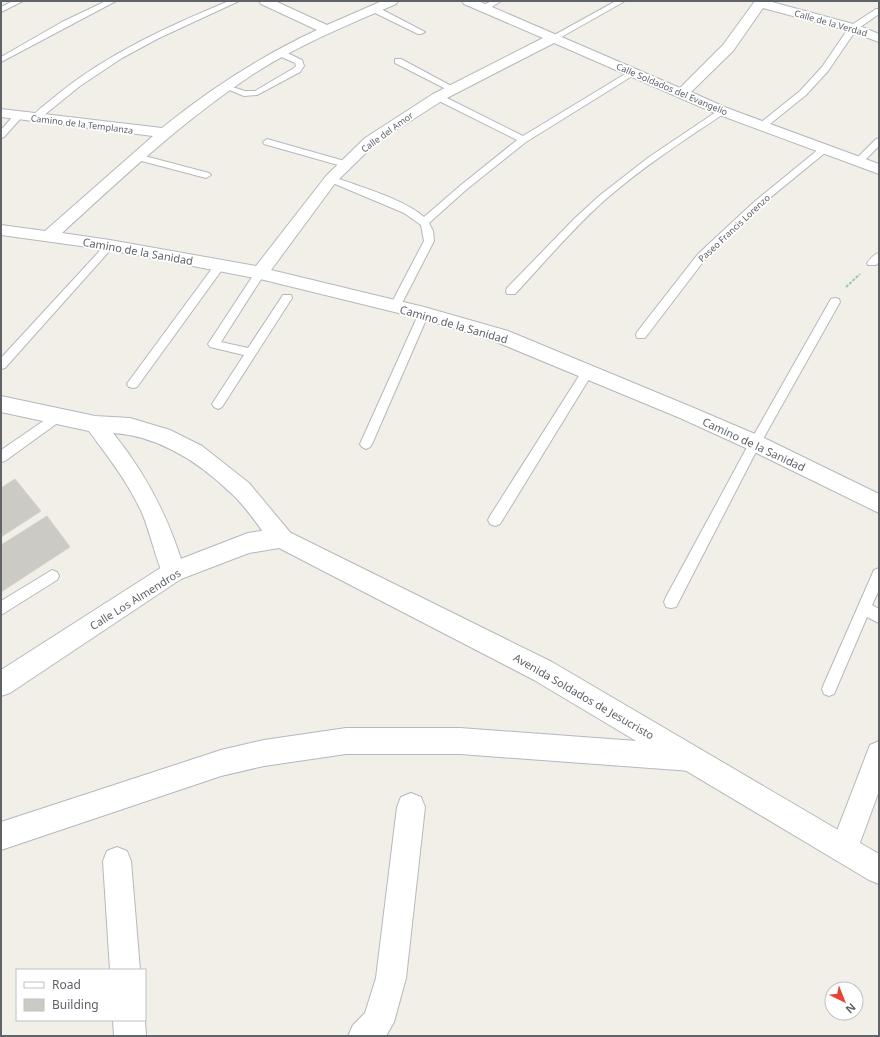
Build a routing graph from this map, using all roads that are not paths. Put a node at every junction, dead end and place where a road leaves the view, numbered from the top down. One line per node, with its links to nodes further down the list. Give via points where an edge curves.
1 (19, 1): 12 (lane)
2 (112, 1): 20 (lane)
3 (235, 1): 30 (lane, via 137,47 83,80)
4 (265, 1): 15 (street)
5 (392, 1): 11 (street)
6 (468, 1): 10 (street, Calle Soldados del Evangelio)
7 (497, 1): 10 (lane)
8 (621, 1): 17 (lane)
9 (761, 2): 14 (street, Calle de la Verdad); 25 (street, via 728,48)
10 (484, 8): 17 (street, Calle Soldados del Evangelio)
11 (374, 9): 15 (street); 16 (lane)
12 (1, 10)
13 (879, 11): 14 (lane)
14 (853, 28): 18 (street, Calle de la Verdad); 31 (lane, via 825,69 803,93)
15 (328, 30): 19 (street)
16 (421, 32)
17 (553, 38): 22 (street, Calle Soldados del Evangelio); 24 (street, Calle del Amor)
18 (879, 38)
19 (280, 53): 23 (street); 23 (lane, via 299,62 297,70 263,90 251,94)
20 (1, 60)
21 (398, 61): 24 (lane)
22 (633, 73): 25 (street, Calle Soldados del Evangelio); 34 (lane)
23 (226, 87): 32 (street)
24 (453, 89): 26 (street, Calle del Amor)
25 (681, 94): 27 (street, Calle Soldados del Evangelio)
26 (438, 97): 34 (lane); 40 (street, Calle del Amor, via 370,141)
27 (722, 111): 31 (street, Calle Soldados del Evangelio); 50 (lane, via 631,175 588,211)
28 (1, 113): 29 (street, Camino de la Templanza)
29 (18, 116): 30 (street, Camino de la Templanza); 33 (lane)
30 (35, 118): 32 (street, Camino de la Templanza)
31 (762, 126): 37 (street, Calle Soldados del Evangelio)
32 (164, 133): 38 (street)
33 (1, 135)
34 (523, 140): 44 (lane)
35 (879, 141): 39 (lane)
36 (267, 142): 40 (lane)
37 (823, 150): 39 (street, Calle Soldados del Evangelio); 55 (lane, Paseo Francis Lorenzo, via 757,204 702,256)
38 (137, 157): 42 (lane); 46 (street)
39 (858, 162): 41 (street, Calle Soldados del Evangelio)
40 (345, 164): 43 (street, Calle del Amor)
41 (879, 169)
42 (206, 175)
43 (331, 179): 44 (lane, via 399,207); 49 (street, Calle del Amor)
44 (424, 222): 53 (lane, via 430,241)
45 (1, 230): 46 (street, Camino de la Sanidad)
46 (49, 236): 47 (street, Camino de la Sanidad)
47 (110, 245): 48 (street, Camino de la Sanidad); 57 (lane)
48 (220, 265): 49 (street, Camino de la Sanidad); 59 (lane)
49 (260, 273): 53 (street, Camino de la Sanidad); 56 (lane, via 214,344)
50 (511, 291)
51 (287, 298): 56 (lane)
52 (836, 302): 64 (lane)
53 (395, 306): 54 (street, Camino de la Sanidad)
54 (424, 313): 58 (street, Camino de la Sanidad, via 501,336); 65 (lane)
55 (641, 334)
56 (251, 353): 61 (lane)
57 (1, 365)
58 (588, 371): 64 (street, Camino de la Sanidad); 68 (lane)
59 (133, 384)
60 (1, 404): 62 (street)
61 (218, 404)
62 (59, 416): 63 (street); 66 (lane)
63 (95, 424): 69 (street, via 130,426 156,434 195,452 241,489); 70 (street, via 134,477 154,513)
64 (755, 443): 67 (street, Camino de la Sanidad); 73 (lane)
65 (366, 444)
66 (1, 457)
67 (879, 504)
68 (495, 520)
69 (281, 538): 70 (street, Calle Los Almendros, via 248,544); 80 (street, Avenida Soldados de Jesucristo, via 543,671)
70 (173, 572): 77 (street, Calle Los Almendros)
71 (879, 574): 74 (lane)
72 (52, 576): 75 (lane)
73 (671, 602)
74 (864, 608): 76 (lane); 78 (lane)
75 (1, 609)
76 (879, 616)
77 (1, 684)
78 (828, 689)
79 (879, 754): 83 (street)
80 (691, 758): 82 (street, via 460,741 346,741 264,753 221,763); 83 (street, Avenida Soldados de Jesucristo)
81 (411, 807): 89 (street, via 391,978 378,1022)
82 (1, 836)
83 (844, 849): 85 (street, Avenida Soldados de Jesucristo)
84 (117, 861): 86 (street)
85 (879, 870)
86 (125, 969)
87 (129, 1021): 88 (street)
88 (130, 1036)
89 (364, 1036)

